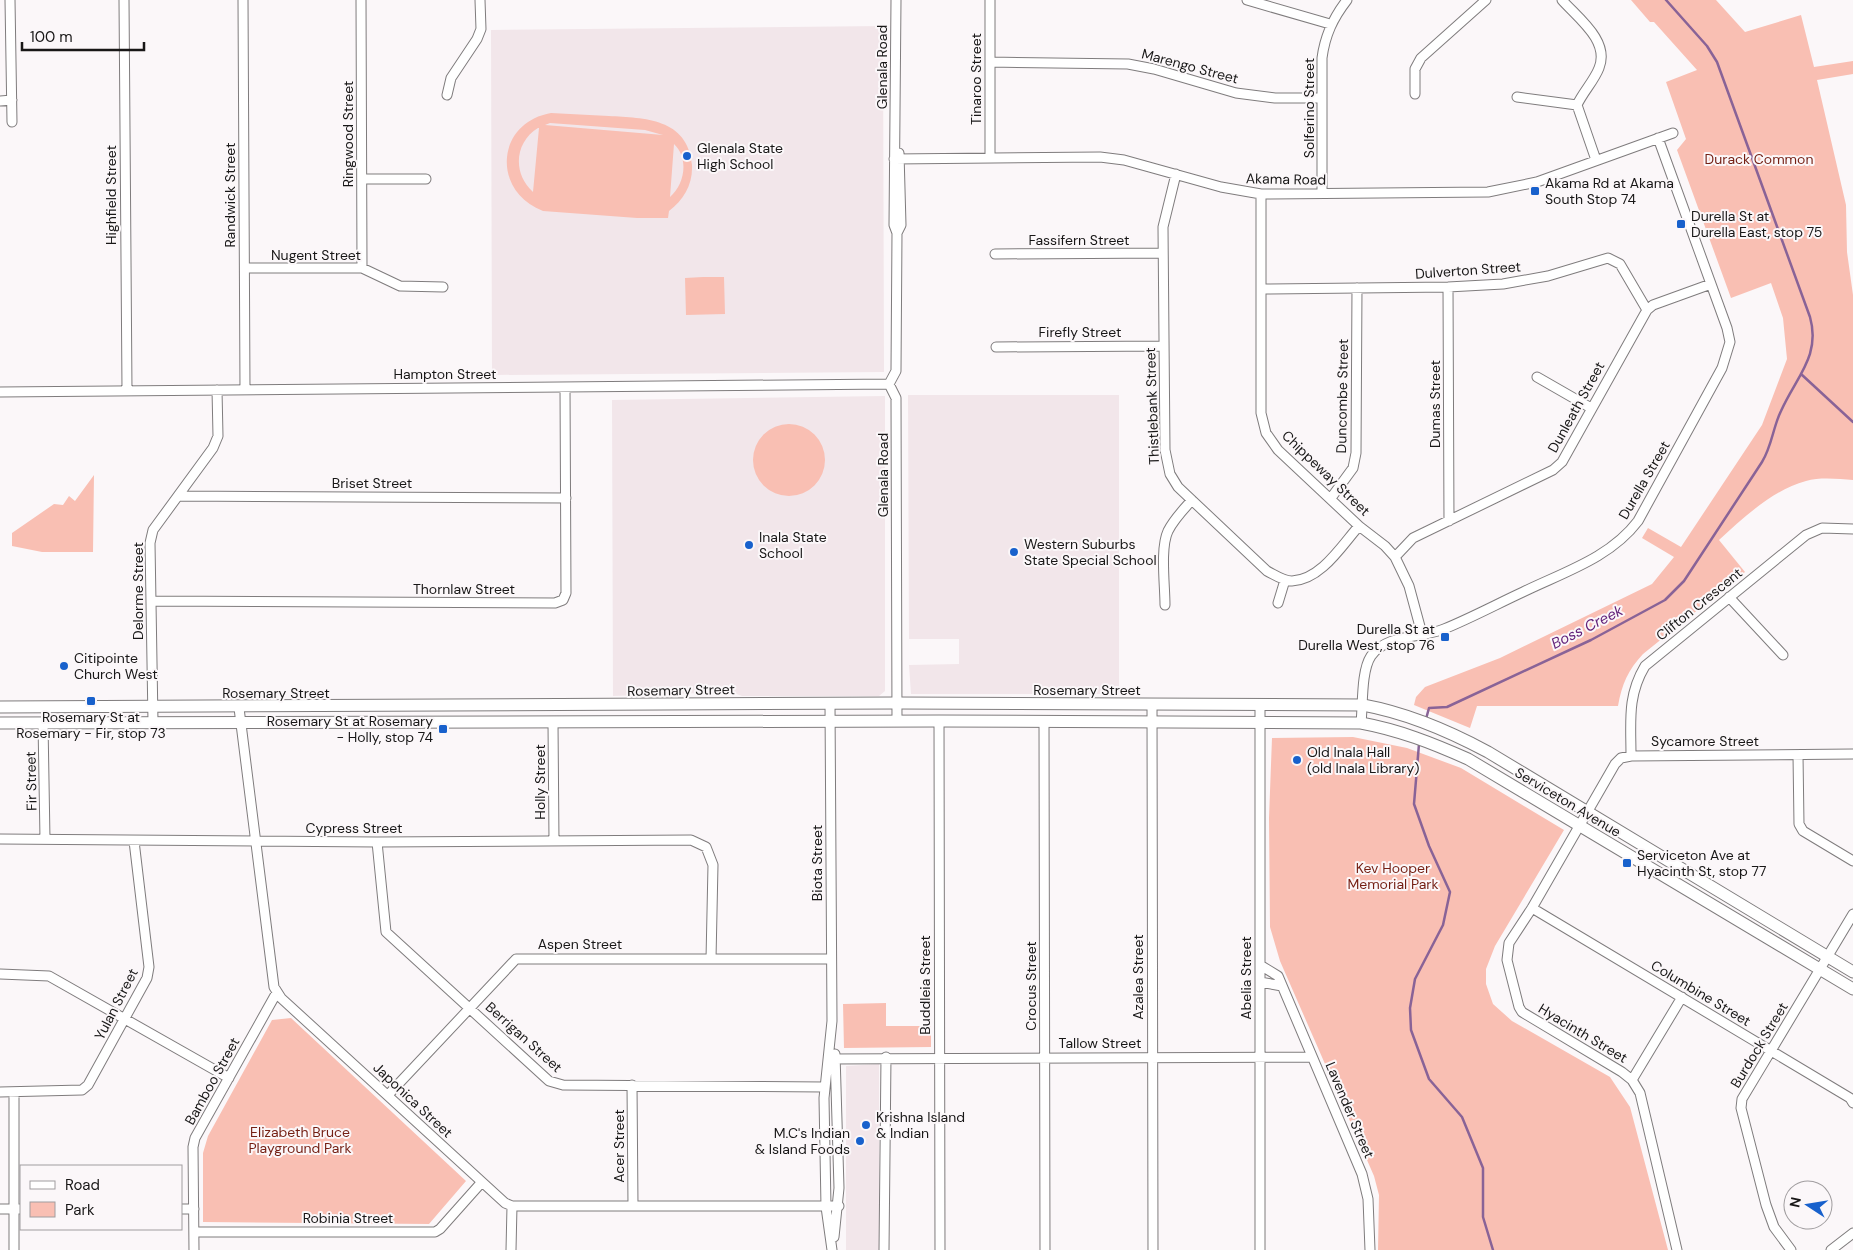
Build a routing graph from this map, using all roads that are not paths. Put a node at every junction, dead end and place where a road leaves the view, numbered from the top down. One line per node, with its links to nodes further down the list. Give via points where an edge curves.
1 (10, 0): 18 (street)
2 (124, 0): 48 (street, Highfield Street)
3 (243, 0): 34 (street, Randwick Street)
4 (361, 0): 28 (street, Ringwood Street)
5 (480, 0): 15 (street, via 481,29 451,78)
6 (896, 0): 25 (street, Glenala Road)
7 (990, 0): 13 (street, Tinaroo Street)
8 (1250, 0): 12 (street)
9 (1347, 0): 12 (street, Solferino Street)
10 (1486, 0): 14 (street, via 1421,58 1415,69)
11 (1562, 0): 20 (street, via 1598,40 1601,50 1599,69)
12 (1330, 24): 17 (street, Solferino Street, via 1322,58)
13 (990, 62): 17 (street, Marengo Street, via 1128,64 1236,94); 24 (street, Tinaroo Street)
14 (1415, 94)
15 (448, 95)
16 (1517, 97): 20 (street)
17 (1322, 98): 30 (street, Solferino Street)
18 (12, 100): 19 (street); 21 (street)
19 (0, 101)
20 (1577, 105): 26 (street)
21 (12, 122)
22 (1673, 133): 23 (street, Akama Road)
23 (1658, 138): 26 (street, Akama Road); 36 (street, Durella Street)
24 (990, 157): 25 (street, Akama Road); 27 (street, Akama Road, via 1100,157)
25 (897, 159): 45 (street, Glenala Road, via 901,225 897,232 896,371)
26 (1596, 160): 30 (street, Akama Road, via 1537,182 1488,192)
27 (1176, 174): 31 (street, Akama Road); 32 (street, Thistlebank Street, via 1165,213)
28 (362, 179): 29 (street); 35 (street, Ringwood Street)
29 (426, 179)
30 (1322, 193): 31 (street, Akama Road)
31 (1261, 194): 40 (street, Chippeway Street)
32 (1163, 253): 33 (street, Fassifern Street); 43 (street, Thistlebank Street)
33 (996, 254)
34 (245, 268): 35 (street, Nugent Street); 47 (street, Randwick Street)
35 (362, 268): 37 (street, Nugent Street, via 400,286)
36 (1711, 284): 41 (street); 65 (street, Durella Street, via 1727,328 1728,353 1631,531 1599,556 1442,629)
37 (443, 287)
38 (1448, 287): 39 (street, Dulverton Street); 41 (street, Dulverton Street, via 1548,276 1608,258 1620,264); 56 (street, Dumas Street)
39 (1357, 288): 40 (street, Dulverton Street); 54 (street, Duncombe Street, via 1356,453 1353,468)
40 (1261, 289): 54 (street, Chippeway Street, via 1261,413 1266,433 1278,450)
41 (1647, 310): 51 (street, Dunleath Street)
42 (996, 346): 43 (street, Firefly Street)
43 (1163, 346): 55 (street, Thistlebank Street, via 1166,462 1178,486)
44 (1538, 377): 51 (street)
45 (889, 384): 46 (street, Hampton Street); 67 (street, Glenala Road, via 896,398)
46 (565, 387): 47 (street, Hampton Street); 53 (street, Thornlaw Street)
47 (246, 389): 49 (street, Hampton Street)
48 (127, 390): 49 (street, Hampton Street); 50 (street, Hampton Street)
49 (217, 390): 52 (street, Delorme Street, via 218,436)
50 (0, 392)
51 (1591, 408): 56 (street, Dunleath Street, via 1562,462 1554,470)
52 (178, 496): 53 (street, Briset Street); 62 (street, Delorme Street, via 153,530 150,543)
53 (566, 498): 62 (street, Thornlaw Street, via 566,593 555,603)
54 (1331, 498): 57 (street, Chippeway Street)
55 (1192, 500): 60 (street, Thistlebank Street, via 1267,571); 64 (street, via 1167,533)
56 (1449, 521): 59 (street, Dunleath Street, via 1414,538)
57 (1359, 526): 59 (street, Chippeway Street); 60 (street, via 1315,573 1304,579)
58 (1853, 529): 61 (street, Clifton Crescent, via 1822,528 1806,535)
59 (1394, 557): 65 (street, Chippeway Street, via 1409,586)
60 (1285, 580): 63 (street)
61 (1729, 597): 66 (street); 89 (street, Clifton Crescent, via 1645,666 1631,698)
62 (151, 601): 73 (street, Delorme Street)
63 (1278, 603)
64 (1165, 605)
65 (1422, 634): 71 (street, Durella Street, via 1394,640 1372,656 1367,667)
66 (1783, 655)
67 (897, 703): 68 (main road, Rosemary Street); 69 (main road, Rosemary Street); 75 (street, Glenala Road)
68 (830, 704): 74 (main road, Rosemary Street); 78 (street, Biota Street)
69 (1152, 705): 70 (main road, Rosemary Street); 84 (street, Azalea Street)
70 (1260, 705): 71 (main road, Rosemary Street); 85 (street, Abelia Street)
71 (1363, 705): 86 (street, Durella Street); 90 (main road, Serviceton Avenue, via 1395,712 1488,752)
72 (0, 707): 73 (main road, Rosemary Street)
73 (153, 707): 74 (main road, Rosemary Street); 77 (street, Delorme Street)
74 (239, 708): 82 (street)
75 (897, 721): 76 (main road); 78 (main road)
76 (939, 721): 79 (main road); 117 (street, Buddleia Street)
77 (153, 722): 81 (main road); 82 (main road)
78 (830, 722): 83 (main road); 103 (street, Biota Street)
79 (1044, 722): 84 (main road); 118 (street, Crocus Street)
80 (0, 723): 81 (main road)
81 (44, 723): 93 (street, Fir Street)
82 (241, 723): 83 (main road); 95 (street)
83 (553, 723): 96 (street, Holly Street)
84 (1152, 723): 85 (main road); 119 (street, Azalea Street)
85 (1260, 723): 86 (main road); 104 (street, Abelia Street)
86 (1361, 724): 91 (main road, Serviceton Avenue, via 1413,735 1468,759)
87 (1853, 754): 88 (street, Sycamore Street)
88 (1798, 755): 89 (street, Sycamore Street); 98 (street, via 1799,824 1803,831)
89 (1631, 756): 90 (street, via 1614,764)
90 (1586, 812): 91 (street, Hyacinth Street); 101 (main road, Serviceton Avenue)
91 (1581, 825): 99 (street, Hyacinth Street); 105 (main road, Serviceton Avenue)
92 (0, 839): 93 (street, Cypress Street)
93 (46, 839): 94 (street, Cypress Street)
94 (134, 841): 95 (street, Cypress Street); 114 (street, Yulan Street, via 149,967 147,978)
95 (256, 841): 97 (street, Cypress Street); 111 (street, via 271,972)
96 (554, 841): 97 (street, Cypress Street); 102 (street, Cypress Street, via 691,840 706,847 712,865)
97 (377, 842): 113 (street, Berrigan Street, via 386,932)
98 (1853, 861)
99 (1532, 908): 112 (street, Columbine Street); 124 (street, Hyacinth Street, via 1506,952 1519,1007 1527,1016)
100 (1853, 914): 101 (street, Burdock Street)
101 (1828, 956): 105 (street, Burdock Street); 106 (main road, Serviceton Avenue)
102 (711, 959): 103 (street, Aspen Street); 113 (street, Aspen Street, via 516,959)
103 (831, 959): 122 (street, Biota Street)
104 (1260, 965): 108 (street, Abelia Street); 109 (street, Lavender Street, via 1278,976)
105 (1820, 970): 110 (main road, Serviceton Avenue); 115 (street, Burdock Street)
106 (1853, 972)
107 (0, 974): 114 (street, via 49,976)
108 (1260, 982): 109 (street); 120 (street, Abelia Street)
109 (1282, 986): 121 (street, Lavender Street)
110 (1853, 989)
111 (277, 992): 123 (street, Bamboo Street); 129 (street, Japonica Street)
112 (1682, 997): 115 (street, Columbine Street); 124 (street)
113 (471, 1008): 125 (street, Berrigan Street, via 549,1081 563,1086); 129 (street, Aspen Street)
114 (124, 1020): 123 (street); 128 (street, Yulan Street, via 88,1085 82,1090)
115 (1771, 1052): 130 (street, Columbine Street, via 1850,1098); 153 (street, Burdock Street, via 1742,1099 1741,1108 1766,1205 1774,1227)
116 (886, 1057): 117 (street, Tallow Street); 122 (street, Tallow Street); 146 (street)
117 (939, 1057): 118 (street, Tallow Street); 147 (street, Buddleia Street)
118 (1045, 1057): 119 (street, Tallow Street); 148 (street, Crocus Street)
119 (1152, 1057): 120 (street, Tallow Street); 149 (street, Azalea Street)
120 (1260, 1057): 121 (street, Tallow Street); 150 (street, Abelia Street)
121 (1312, 1057): 151 (street, Lavender Street, via 1362,1174 1368,1199)
122 (832, 1058): 126 (street, Biota Street); 134 (street, Biota Street, via 838,1100)
123 (229, 1078): 139 (street, Bamboo Street, via 195,1138)
124 (1632, 1080): 152 (street, Hyacinth Street, via 1640,1093)
125 (632, 1086): 126 (street, Berrigan Street); 133 (street, Acer Street)
126 (824, 1087): 135 (street, Biota Street)
127 (0, 1092): 128 (street, Yulan Street)
128 (14, 1092): 137 (street)
129 (388, 1095): 131 (street, Japonica Street)
130 (1853, 1103)
131 (481, 1182): 132 (street, Japonica Street); 140 (street, Robinia Street, via 434,1232)
132 (512, 1206): 133 (street); 144 (street)
133 (633, 1206): 135 (street)
134 (839, 1206): 135 (street); 145 (street, Biota Street)
135 (826, 1207): 145 (street, Biota Street)
136 (0, 1209): 137 (street)
137 (18, 1209): 142 (street)
138 (182, 1209): 139 (street)
139 (194, 1209): 140 (street, Bamboo Street)
140 (194, 1232): 143 (street, Bamboo Street)
141 (1853, 1233): 154 (street)
142 (14, 1250)
143 (194, 1250)
144 (511, 1250)
145 (832, 1250)
146 (884, 1250)
147 (940, 1250)
148 (1045, 1250)
149 (1153, 1250)
150 (1260, 1250)
151 (1370, 1250)
152 (1677, 1250)
153 (1791, 1250)
154 (1831, 1250)

